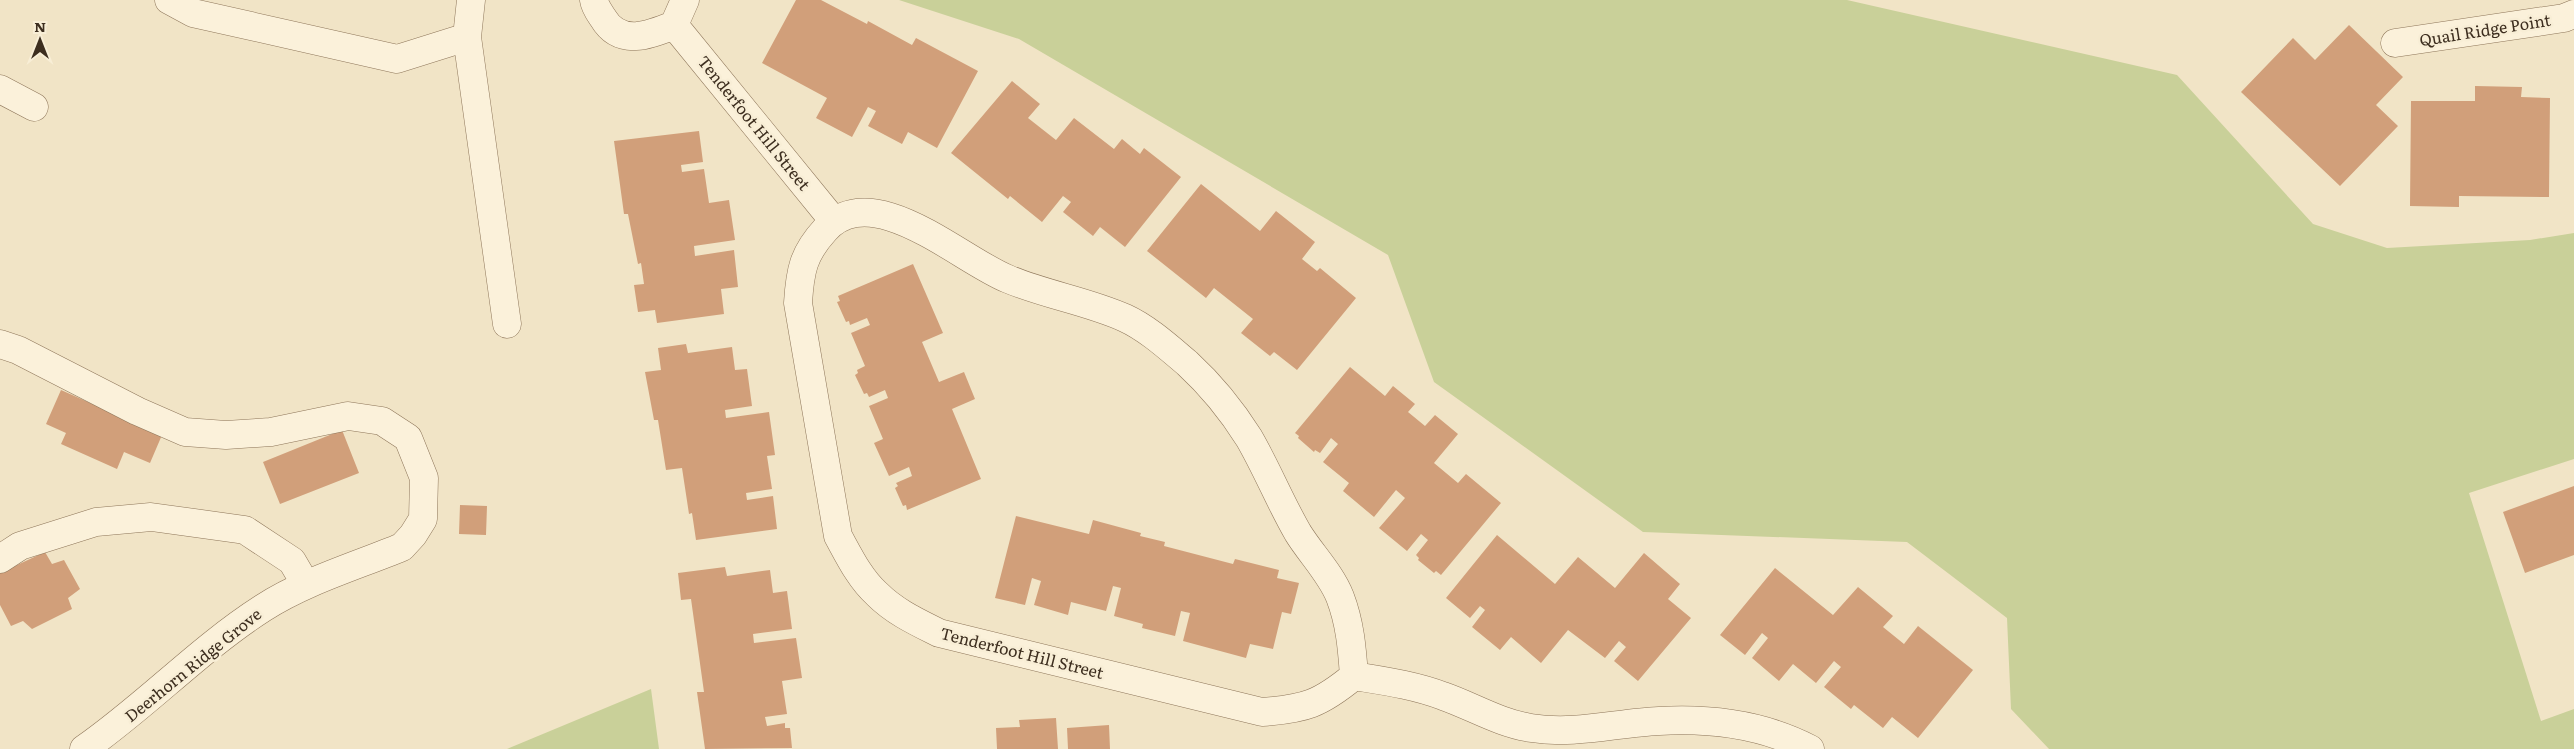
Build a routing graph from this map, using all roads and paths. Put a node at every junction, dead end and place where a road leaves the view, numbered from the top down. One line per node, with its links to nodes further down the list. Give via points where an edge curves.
1 (170, 0): 7 (street, via 193,13 397,59)
2 (471, 0): 7 (street)
3 (594, 0): 6 (street, via 605,22 623,36 648,36)
4 (686, 0): 6 (street)
5 (2574, 14): 8 (street, Quail Ridge Point)
6 (674, 25): 11 (street, Tenderfoot Hill Street)
7 (467, 37): 12 (street)
8 (2395, 43)
9 (0, 89): 10 (street)
10 (34, 108)
11 (833, 220): 16 (street, via 855,213 882,214 918,227 1007,279 1127,319 1188,364 1221,398 1249,439 1298,533 1340,594 1351,631); 16 (street, Tenderfoot Hill Street, via 811,245 800,272 798,303 838,536 876,594 904,615 939,633 1262,712 1296,710 1330,695)
12 (507, 324)
13 (0, 344): 15 (street, Deerhorn Ridge Grove, via 186,432 226,435 271,432 348,416 382,422 408,438 424,478 423,519 413,535 402,547)
14 (0, 560): 15 (street, via 20,546 96,522 151,517 245,530 292,561)
15 (306, 585): 17 (street, Deerhorn Ridge Grove, via 263,608 218,641)
16 (1354, 676): 18 (street, via 1442,695 1498,720 1530,728 1565,731 1659,721 1708,722 1750,726 1789,738)
17 (84, 749)
18 (1810, 749)

